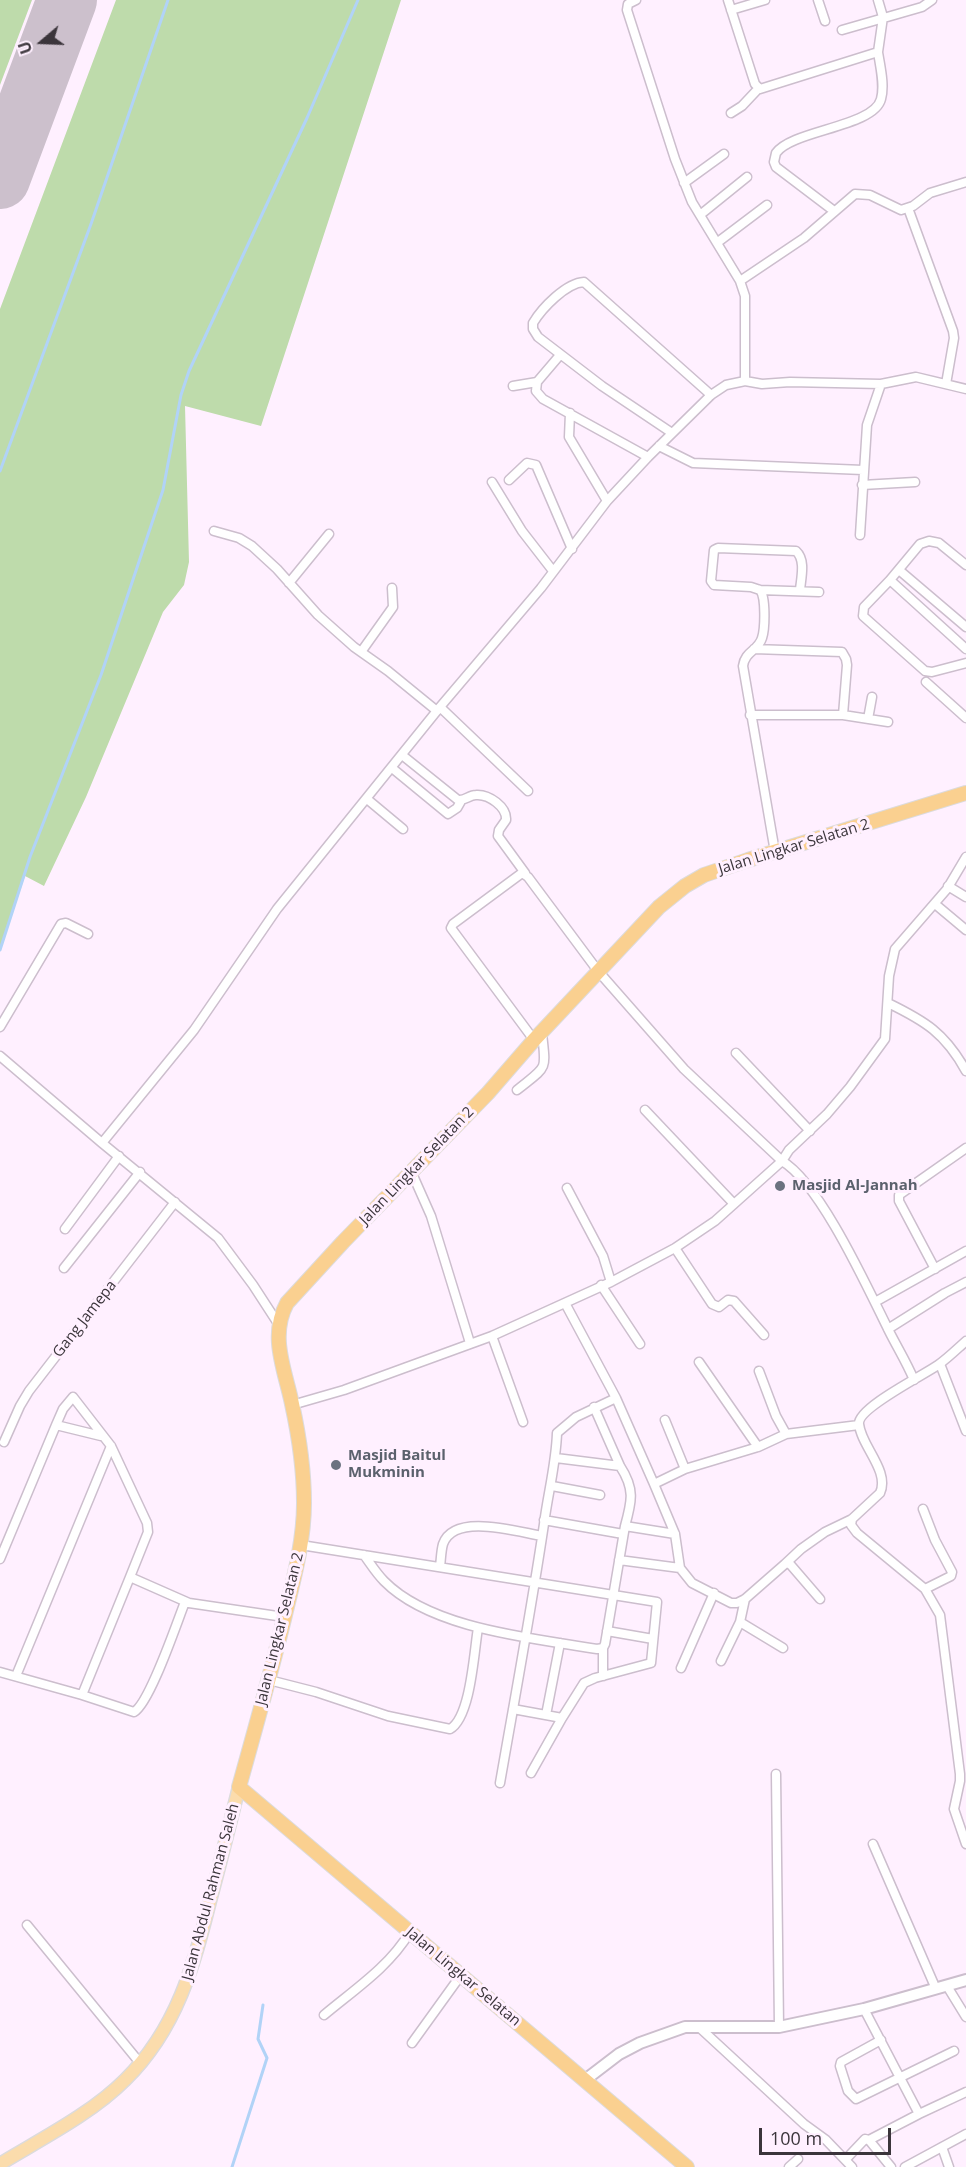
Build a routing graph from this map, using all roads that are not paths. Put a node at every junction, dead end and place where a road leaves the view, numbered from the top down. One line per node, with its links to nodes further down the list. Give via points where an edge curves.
1 (636, 0): 17 (street, via 628,4 627,10)
2 (728, 0): 7 (street)
3 (765, 0): 7 (street)
4 (818, 0): 9 (street)
5 (878, 0): 8 (street)
6 (932, 0): 8 (street, via 922,7)
7 (731, 10): 12 (street)
8 (883, 17): 10 (street); 11 (street)
9 (825, 21)
10 (842, 30)
11 (879, 52): 12 (street); 20 (street, via 879,104 841,125 785,145 776,153 776,168)
12 (758, 89): 13 (street)
13 (731, 112)
14 (724, 154): 17 (street)
15 (747, 177): 21 (street)
16 (966, 182): 19 (street, via 930,193)
17 (684, 183): 21 (street)
18 (767, 205): 22 (street)
19 (908, 208): 20 (street, via 896,209 860,193); 28 (street, via 953,331)
20 (834, 211): 23 (street, via 804,238)
21 (700, 215): 22 (street)
22 (718, 242): 23 (street)
23 (740, 281): 25 (street, via 745,297)
24 (560, 355): 26 (street); 31 (street, via 538,338 533,323 556,295 584,282); 33 (street)
25 (745, 381): 27 (street); 31 (street, via 726,385)
26 (537, 382): 29 (street); 32 (street, via 539,396)
27 (881, 384): 28 (street, via 916,377); 36 (street, via 867,424)
28 (946, 384): 30 (street)
29 (513, 386)
30 (966, 389)
31 (711, 395): 33 (street)
32 (570, 413): 35 (street); 41 (street, via 569,437)
33 (672, 433): 34 (street)
34 (659, 446): 35 (street); 36 (street, via 693,463)
35 (648, 457): 41 (street)
36 (863, 470): 40 (street)
37 (509, 480): 45 (street, via 527,463 536,465)
38 (492, 482): 48 (street)
39 (915, 482): 40 (street)
40 (862, 485): 44 (street)
41 (607, 501): 45 (street)
42 (214, 531): 50 (street, via 252,546)
43 (329, 534): 50 (street)
44 (860, 535)
45 (572, 549): 48 (street)
46 (966, 565): 47 (street, via 939,543 929,541 920,544)
47 (899, 570): 49 (street); 55 (street)
48 (552, 571): 62 (street)
49 (890, 580): 57 (street); 59 (street, via 864,607 863,616 925,671)
50 (289, 583): 58 (street, via 318,615)
51 (392, 588): 58 (street, via 393,607)
52 (760, 590): 53 (street); 53 (street, via 713,584 715,548 796,551 801,556); 56 (street, via 764,598 762,638)
53 (800, 590): 54 (street)
54 (819, 592)
55 (966, 627)
56 (754, 649): 63 (street, via 745,657 743,666); 64 (street, via 842,652 847,665)
57 (966, 649)
58 (361, 652): 62 (street)
59 (966, 663)
60 (926, 682): 65 (street)
61 (872, 697): 66 (street)
62 (438, 709): 68 (street); 70 (street)
63 (750, 715): 64 (street); 75 (street)
64 (843, 715): 66 (street)
65 (966, 718)
66 (868, 719): 67 (street)
67 (888, 722)
68 (402, 755): 69 (street); 73 (street)
69 (392, 768): 72 (street); 73 (street, via 448,814)
70 (528, 791)
71 (966, 793): 75 (highway, Jalan Lingkar Selatan 2)
72 (367, 799): 74 (street); 93 (street, via 277,909 194,1030)
73 (460, 801): 77 (street, via 473,795 483,796 505,811 506,820 498,836)
74 (403, 829)
75 (775, 852): 83 (highway, Jalan Lingkar Selatan 2, via 704,875 686,886 659,907)
76 (965, 860): 78 (street)
77 (525, 873): 83 (street); 86 (street, via 451,928)
78 (948, 886): 79 (street); 80 (street)
79 (966, 897)
80 (935, 904): 81 (street); 84 (street, via 895,949)
81 (966, 930)
82 (88, 934): 85 (street, via 62,924)
83 (598, 971): 86 (highway, Jalan Lingkar Selatan 2); 96 (street, via 684,1069)
84 (888, 1003): 89 (street, via 938,1032); 92 (street, via 885,1039 850,1087)
85 (0, 1027)
86 (538, 1036): 90 (street, via 545,1062 543,1069); 97 (highway, Jalan Lingkar Selatan 2, via 488,1094)
87 (736, 1053): 92 (street)
88 (0, 1056): 93 (street)
89 (966, 1071)
90 (517, 1090)
91 (645, 1110): 101 (street)
92 (810, 1131): 96 (street)
93 (102, 1143): 95 (street)
94 (966, 1148): 106 (street, via 899,1195)
95 (119, 1156): 98 (street); 102 (street)
96 (782, 1161): 101 (street); 110 (street, via 791,1166 818,1199)
97 (411, 1171): 112 (highway, Jalan Lingkar Selatan 2, via 287,1303); 117 (street, via 430,1216)
98 (140, 1172): 100 (street); 105 (street)
99 (567, 1188): 107 (street, via 603,1256)
100 (175, 1202): 112 (street, via 218,1238); 133 (street, Gang Jamepa, via 29,1391)
101 (734, 1204): 103 (street)
102 (65, 1229)
103 (675, 1248): 107 (street); 115 (street, via 712,1304 734,1301)
104 (966, 1251): 106 (street)
105 (64, 1268)
106 (935, 1269): 110 (street)
107 (611, 1281): 109 (street)
108 (966, 1282): 113 (street)
109 (601, 1285): 111 (street); 118 (street)
110 (874, 1302): 113 (street)
111 (565, 1303): 114 (street); 123 (street)
112 (279, 1325): 124 (highway, Jalan Lingkar Selatan 2, via 278,1347)
113 (888, 1329): 122 (street)
114 (492, 1335): 117 (street); 127 (street)
115 (764, 1335)
116 (966, 1341): 120 (street)
117 (470, 1343): 124 (street)
118 (640, 1344)
119 (699, 1362): 135 (street)
120 (940, 1364): 122 (street); 130 (street)
121 (759, 1371): 131 (street)
122 (914, 1380): 129 (street, via 877,1402 862,1415)
123 (616, 1398): 125 (street); 139 (street)
124 (292, 1405): 148 (highway, Jalan Lingkar Selatan 2, via 304,1503)
125 (594, 1407): 136 (street, via 557,1433); 137 (street)
126 (665, 1420): 138 (street)
127 (523, 1422)
128 (56, 1425): 132 (street); 132 (street, via 73,1397); 150 (street)
129 (859, 1425): 131 (street); 143 (street, via 883,1487)
130 (966, 1431)
131 (786, 1434): 135 (street)
132 (101, 1436): 134 (street)
133 (4, 1442)
134 (111, 1446): 155 (street, via 147,1523 148,1532); 175 (street)
135 (758, 1448): 138 (street)
136 (556, 1458): 137 (street); 140 (street)
137 (620, 1466): 145 (street, via 629,1479 631,1491)
138 (685, 1469): 139 (street)
139 (654, 1484): 146 (street)
140 (552, 1485): 141 (street); 144 (street)
141 (600, 1495)
142 (923, 1509): 157 (street, via 952,1572)
143 (852, 1519): 152 (street, via 825,1532); 157 (street, via 857,1533)
144 (544, 1520): 145 (street); 147 (street)
145 (624, 1530): 146 (street); 151 (street)
146 (675, 1534): 154 (street)
147 (542, 1536): 153 (street, via 461,1527 443,1542); 156 (street)
148 (301, 1545): 149 (street); 163 (highway, Jalan Lingkar Selatan 2)
149 (364, 1555): 153 (street); 165 (street, via 396,1591 446,1618)
150 (0, 1559)
151 (619, 1560): 154 (street); 159 (street)
152 (785, 1564): 160 (street); 161 (street, via 791,1564)
153 (440, 1567): 156 (street)
154 (681, 1568): 158 (street, via 693,1583)
155 (130, 1577): 162 (street); 178 (street)
156 (536, 1583): 159 (street); 167 (street)
157 (925, 1589): 187 (street, via 940,1616 960,1774 954,1809)
158 (714, 1593): 160 (street, via 730,1603); 173 (street)
159 (612, 1595): 166 (street); 168 (street, via 657,1602)
160 (745, 1599): 164 (street)
161 (820, 1599)
162 (185, 1602): 163 (street); 178 (street, via 140,1708 134,1712)
163 (284, 1617): 177 (highway, Jalan Lingkar Selatan 2)
164 (740, 1622): 171 (street); 172 (street)
165 (478, 1628): 167 (street); 177 (street, via 467,1697 458,1721 450,1729 388,1716)
166 (607, 1631): 168 (street); 170 (street)
167 (526, 1636): 169 (street); 179 (street)
168 (653, 1639): 176 (street, via 651,1663)
169 (560, 1643): 170 (street); 180 (street)
170 (603, 1648): 176 (street)
171 (783, 1648)
172 (721, 1661)
173 (681, 1668)
174 (0, 1672): 175 (street)
175 (16, 1676): 178 (street)
176 (603, 1676): 181 (street, via 584,1683)
177 (269, 1680): 185 (highway, Jalan Lingkar Selatan 2)
178 (82, 1695)
179 (513, 1709): 180 (street); 184 (street)
180 (546, 1715): 181 (street)
181 (562, 1718): 182 (street)
182 (531, 1773)
183 (776, 1774): 197 (street)
184 (500, 1783)
185 (239, 1787): 189 (highway, Jalan Lingkar Selatan); 202 (main road, Jalan Abdul Rahman Saleh, via 192,1968 161,2036)
186 (873, 1844): 193 (street)
187 (966, 1845)
188 (27, 1925): 202 (street)
189 (410, 1932): 190 (highway, Jalan Lingkar Selatan); 195 (street, via 387,1964)
190 (461, 1975): 200 (street); 204 (highway, Jalan Lingkar Selatan)
191 (966, 1980): 192 (street)
192 (947, 1986): 193 (street); 196 (street)
193 (936, 1989): 194 (street)
194 (864, 2009): 197 (street); 199 (street)
195 (324, 2015)
196 (966, 2016)
197 (779, 2027): 198 (street)
198 (700, 2028): 204 (street, via 685,2027 640,2043); 211 (street)
199 (882, 2040): 203 (street); 203 (street, via 841,2062 839,2069 848,2091 858,2099)
200 (412, 2043)
201 (954, 2050): 203 (street)
202 (140, 2063): 212 (main road, Jalan Abdul Rahman Saleh, via 110,2094)
203 (900, 2077): 206 (street)
204 (585, 2080): 213 (highway, Jalan Lingkar Selatan)
205 (966, 2092): 206 (street)
206 (919, 2114): 208 (street)
207 (966, 2134): 209 (street)
208 (869, 2140): 211 (street, via 865,2139); 216 (street)
209 (942, 2147): 217 (street); 218 (street)
210 (798, 2159): 214 (street)
211 (846, 2159): 215 (street)
212 (0, 2163)
213 (687, 2167)
214 (789, 2167)
215 (852, 2167)
216 (891, 2167)
217 (905, 2167)
218 (949, 2167)

